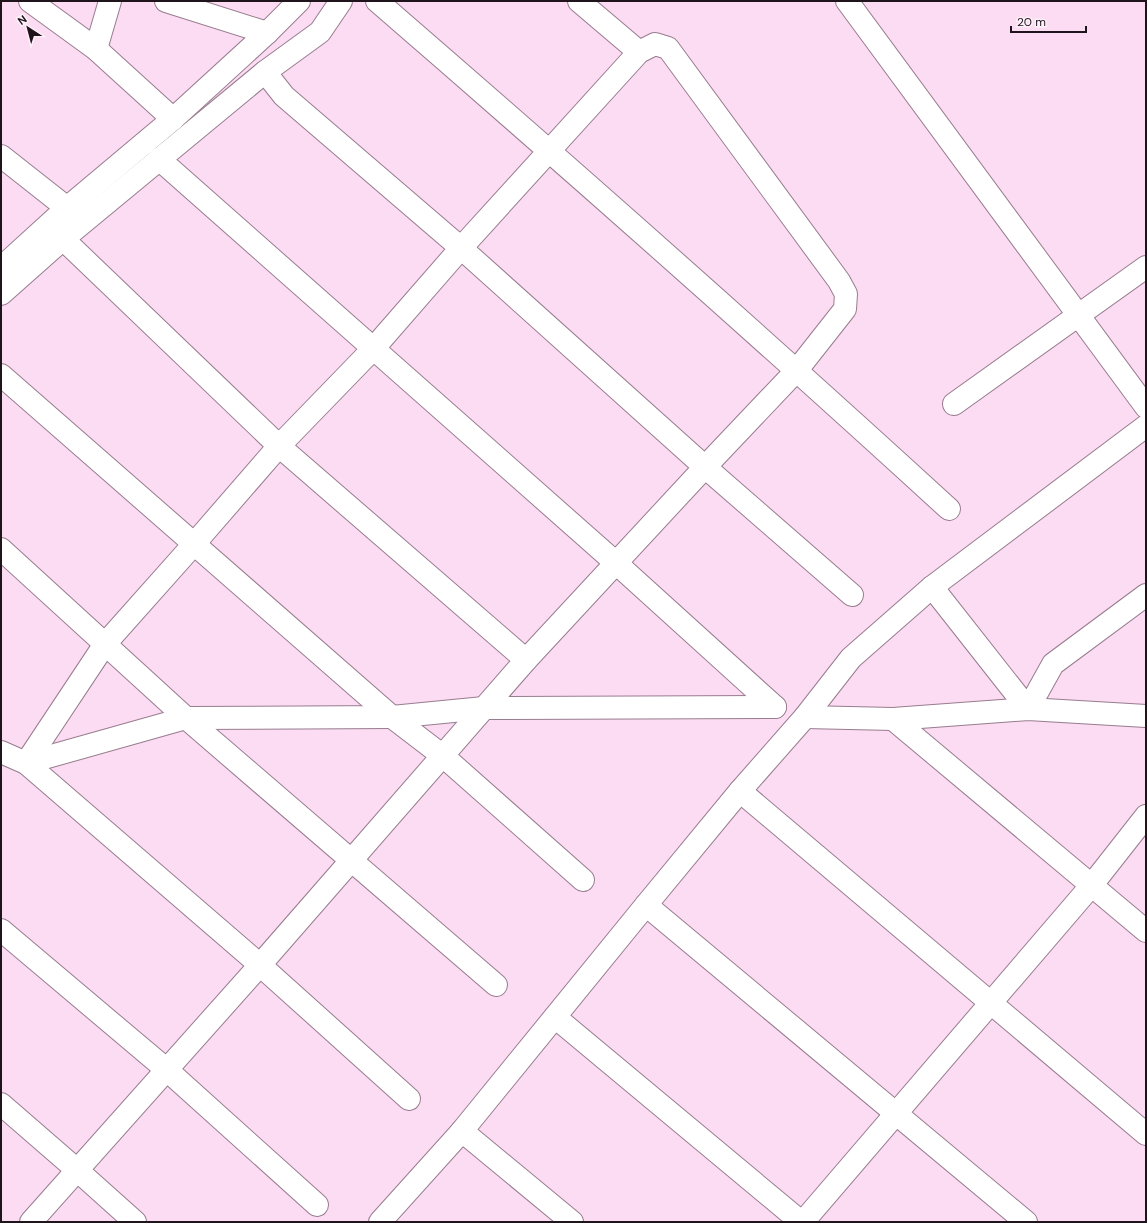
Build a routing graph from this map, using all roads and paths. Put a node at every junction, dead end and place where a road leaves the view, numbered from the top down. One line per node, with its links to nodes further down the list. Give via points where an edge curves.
1 (30, 1): 10 (street)
2 (110, 1): 10 (street)
3 (166, 1): 9 (street)
4 (299, 1): 9 (street)
5 (341, 1): 12 (street, via 320,32)
6 (377, 1): 14 (street)
7 (579, 1): 11 (street)
8 (847, 1): 23 (street)
9 (267, 33): 13 (street)
10 (96, 49): 13 (street)
11 (639, 52): 14 (street); 25 (street, via 655,44 668,48 846,294 844,309)
12 (265, 72): 16 (street); 19 (street, via 284,96)
13 (173, 118): 17 (street)
14 (550, 151): 19 (street); 25 (street)
15 (1, 156): 17 (street)
16 (159, 159): 18 (street); 24 (street)
17 (67, 208): 21 (street)
18 (63, 239): 22 (street); 30 (street)
19 (462, 248): 24 (street); 31 (street)
20 (1146, 267): 23 (street)
21 (1, 268)
22 (1, 294)
23 (1079, 315): 27 (street); 28 (street)
24 (373, 349): 30 (street); 35 (street)
25 (797, 370): 31 (street); 32 (street)
26 (1, 375): 33 (street)
27 (954, 404)
28 (1146, 406)
29 (1146, 426): 36 (street)
30 (279, 446): 33 (street); 40 (street)
31 (705, 467): 35 (street); 37 (street)
32 (949, 509)
33 (194, 544): 39 (street); 44 (street)
34 (1, 549): 39 (street)
35 (616, 563): 40 (street); 41 (street, via 775,707)
36 (932, 587): 42 (street); 45 (street, via 851,658)
37 (852, 595)
38 (1146, 595): 42 (street, via 1053,664)
39 (105, 644): 46 (street); 50 (street)
40 (526, 660): 41 (street)
41 (484, 708): 44 (street); 49 (street)
42 (1028, 709): 43 (street); 47 (street)
43 (1146, 716)
44 (392, 717): 46 (street); 49 (street)
45 (805, 717): 47 (street); 51 (street)
46 (186, 718): 50 (street); 53 (street)
47 (894, 719): 55 (street)
48 (1, 752): 50 (street)
49 (443, 756): 53 (street); 54 (street)
50 (26, 763): 59 (street)
51 (740, 791): 56 (street); 61 (street)
52 (1146, 816): 55 (street)
53 (350, 861): 59 (street); 60 (street)
54 (583, 880)
55 (1091, 886): 58 (street); 61 (street)
56 (646, 905): 62 (street); 66 (street)
57 (1, 930): 63 (street)
58 (1146, 932)
59 (260, 965): 63 (street); 64 (street)
60 (496, 985)
61 (992, 1003): 66 (street); 68 (street)
62 (555, 1017): 67 (street); 75 (street)
63 (167, 1070): 69 (street); 70 (street)
64 (409, 1099)
65 (1, 1104): 69 (street)
66 (896, 1114): 75 (street); 76 (street)
67 (462, 1131): 73 (street); 74 (street)
68 (1146, 1134)
69 (77, 1170): 71 (street); 72 (street)
70 (317, 1205)
71 (31, 1222)
72 (135, 1222)
73 (380, 1222)
74 (572, 1222)
75 (802, 1222)
76 (1026, 1222)

